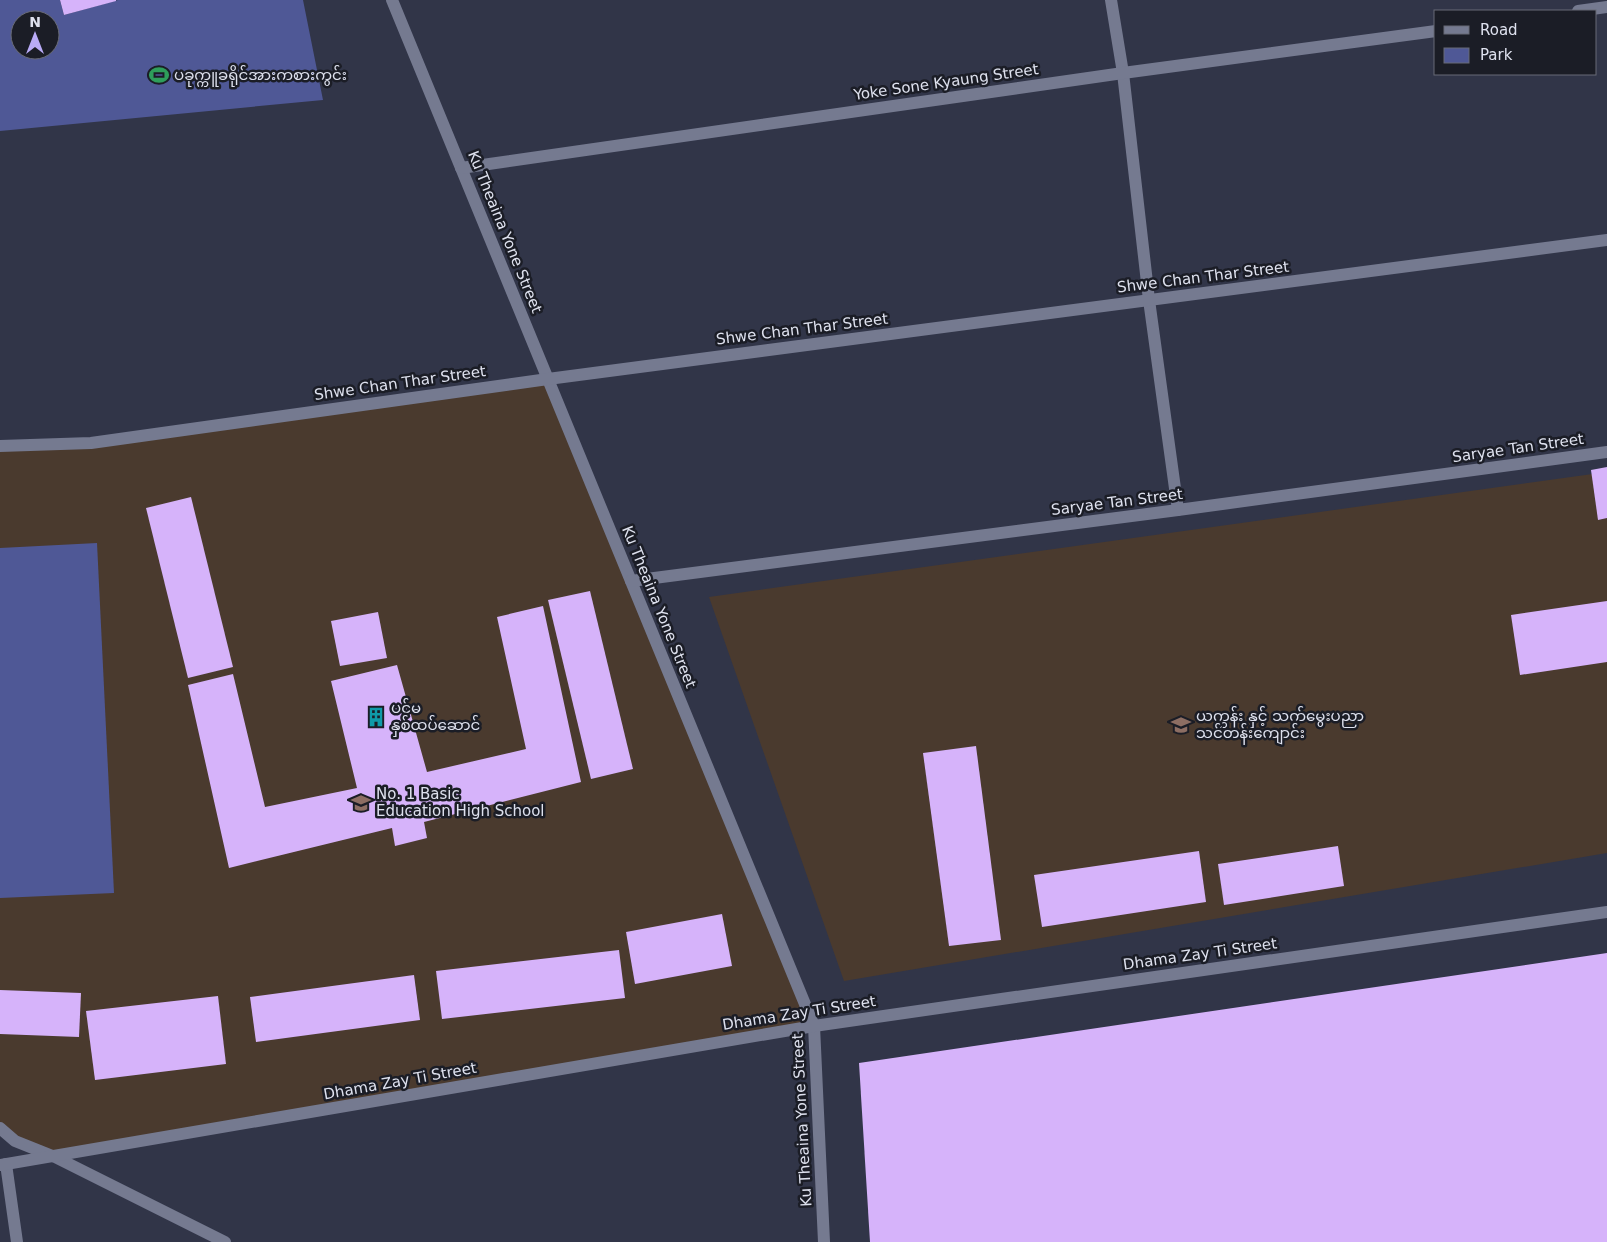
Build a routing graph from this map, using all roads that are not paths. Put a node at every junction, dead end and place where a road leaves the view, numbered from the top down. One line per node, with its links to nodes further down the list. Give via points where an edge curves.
1 (392, 0): 7 (street, Ku Theaina Yone Street)
2 (1111, 0): 6 (street)
3 (1607, 7): 4 (street)
4 (1585, 10)
5 (1434, 31): 6 (street, Yoke Sone Kyaung Street)
6 (1123, 73): 7 (street, Yoke Sone Kyaung Street); 9 (street)
7 (461, 168): 10 (street, Ku Theaina Yone Street)
8 (1607, 240): 9 (street, Shwe Chan Thar Street)
9 (1149, 300): 10 (street, Shwe Chan Thar Street); 13 (street)
10 (548, 379): 11 (street, Shwe Chan Thar Street, via 91,442); 14 (street, Ku Theaina Yone Street)
11 (0, 446)
12 (1607, 452): 13 (street, Saryae Tan Street)
13 (1178, 510): 14 (street, Saryae Tan Street)
14 (631, 581): 16 (street, Ku Theaina Yone Street)
15 (1607, 912): 16 (street, Dhama Zay Ti Street)
16 (814, 1026): 18 (street, Dhama Zay Ti Street); 22 (street, Ku Theaina Yone Street)
17 (0, 1128): 18 (street, via 15,1141)
18 (55, 1157): 19 (street, Dhama Zay Ti Street); 21 (street)
19 (3, 1165): 20 (street)
20 (17, 1242)
21 (225, 1242)
22 (824, 1242)

